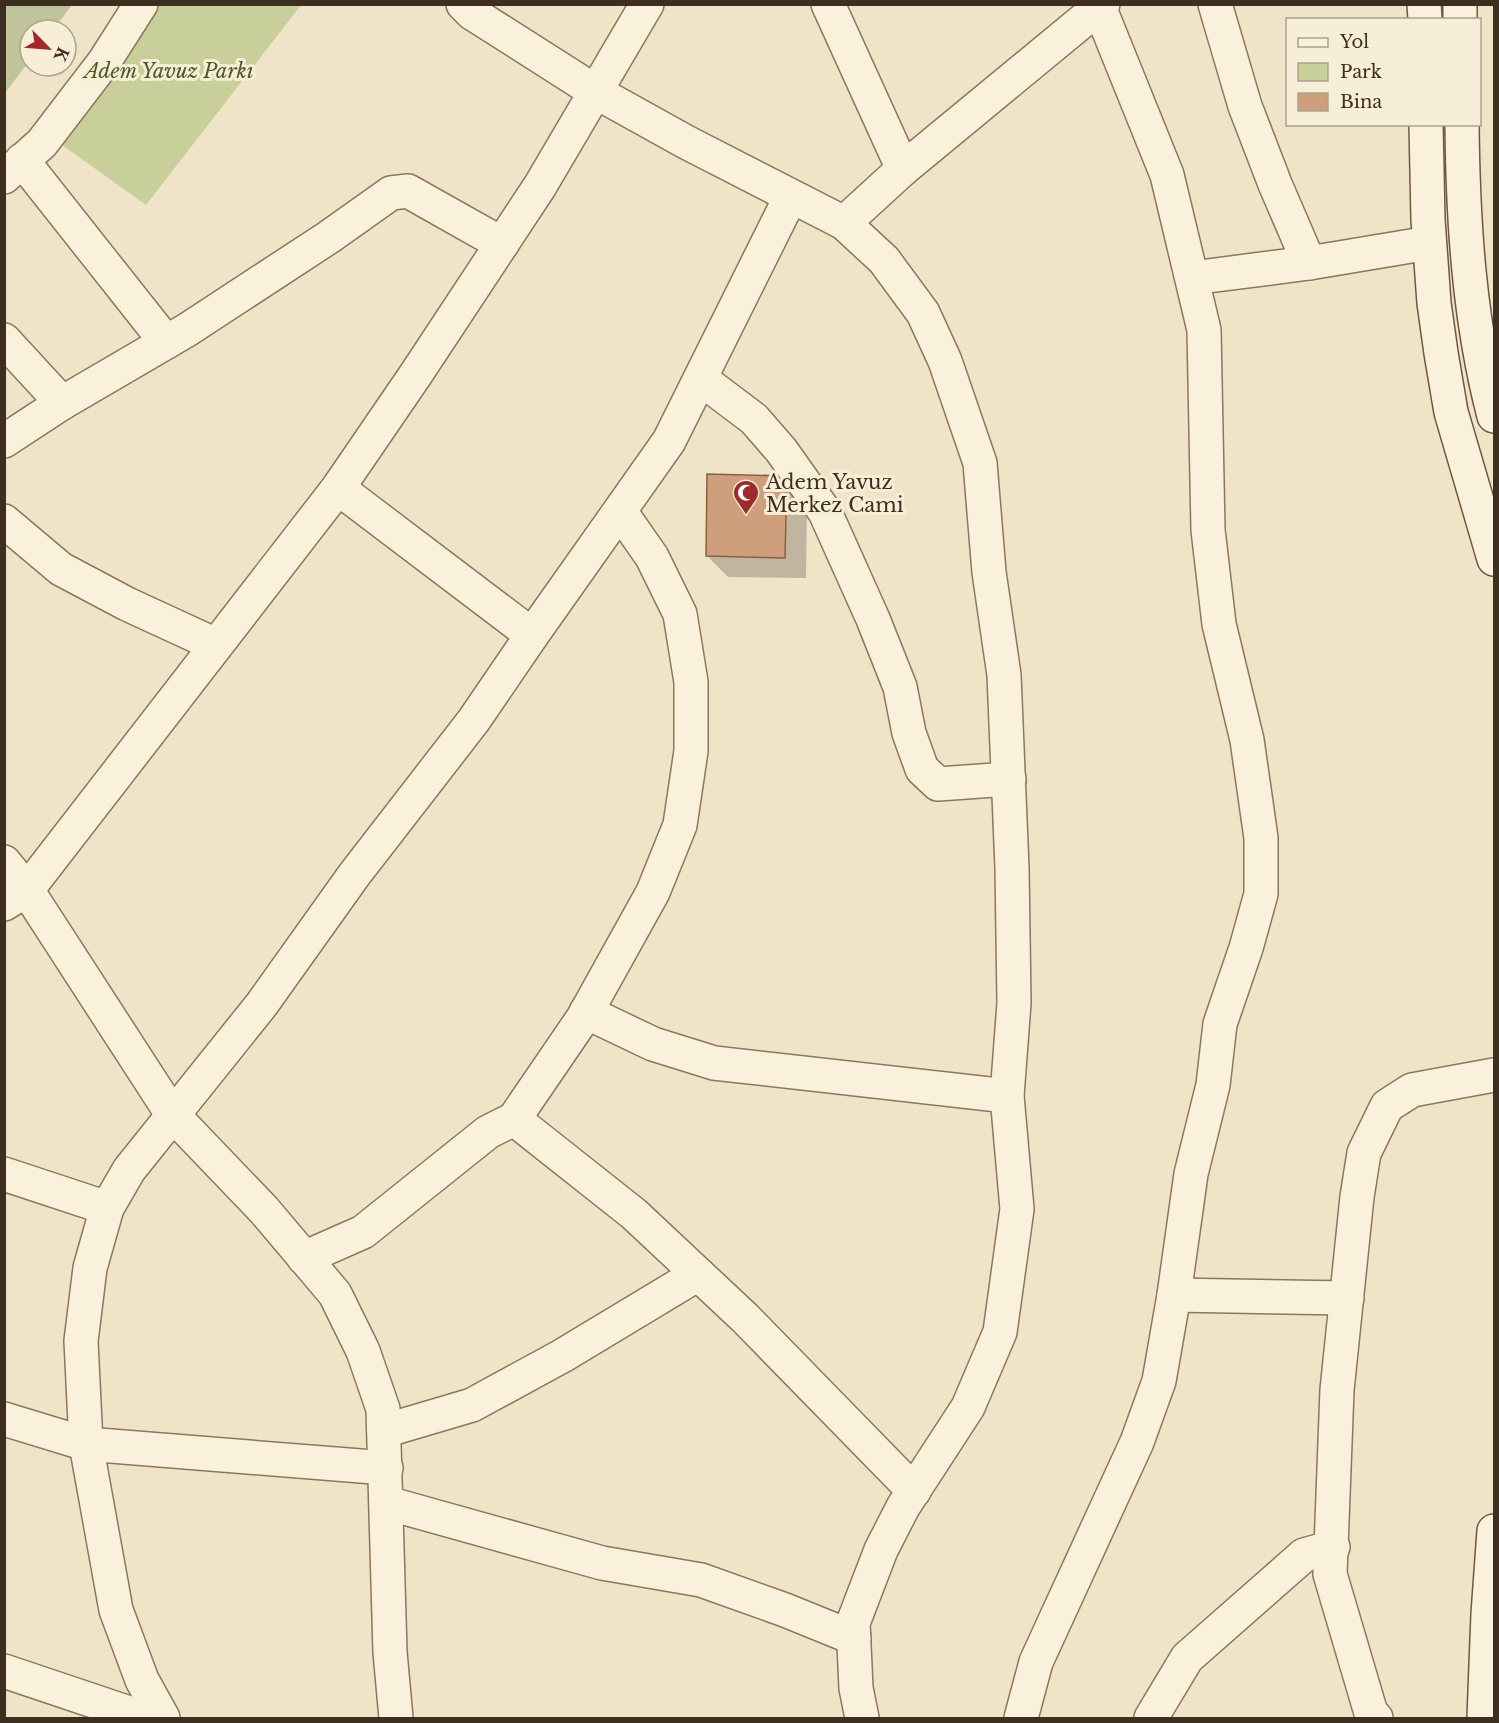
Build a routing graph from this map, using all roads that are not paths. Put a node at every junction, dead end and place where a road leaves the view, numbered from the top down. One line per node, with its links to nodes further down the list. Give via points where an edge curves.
1 (141, 4): 10 (street, via 104,62 42,143)
2 (463, 4): 7 (street)
3 (647, 4): 7 (street)
4 (828, 4): 11 (street)
5 (1215, 4): 16 (street, via 1245,106)
6 (1100, 6): 11 (street); 17 (street, via 1111,42 1167,175)
7 (596, 92): 12 (street); 14 (street)
8 (1426, 126): 15 (street)
9 (1462, 126): 22 (street, via 1468,267 1474,321)
10 (14, 168): 19 (street)
11 (903, 169): 13 (street)
12 (791, 196): 13 (street); 20 (street)
13 (844, 223): 30 (street, via 884,260 923,314 945,361 980,464 988,572 1005,675)
14 (502, 243): 19 (street, via 408,191 391,193); 24 (street)
15 (1429, 243): 16 (street); 27 (street, via 1451,412)
16 (1309, 263): 17 (street)
17 (1192, 278): 42 (street, via 1204,330 1208,530 1220,624 1248,740 1261,838 1261,894 1221,1024 1213,1085 1191,1174)
18 (4, 340): 21 (street)
19 (166, 342): 21 (street)
20 (701, 379): 25 (street, via 669,441); 30 (street, via 754,419 825,512 900,687 909,733 922,769 938,784)
21 (62, 403): 23 (street)
22 (1494, 416)
23 (4, 441)
24 (338, 488): 28 (street); 29 (street)
25 (620, 511): 28 (street); 33 (street, via 652,557 681,614 691,682 691,751 680,825 653,892)
26 (4, 520): 29 (street, via 61,569)
27 (1494, 559)
28 (532, 635): 36 (street, via 474,720 261,1004)
29 (216, 645): 32 (street)
30 (1009, 779): 35 (street, via 1014,1003)
31 (4, 862): 32 (street)
32 (16, 897): 36 (street)
33 (586, 1012): 35 (street, via 653,1044 714,1064); 37 (street)
34 (1494, 1075): 43 (street, via 1412,1090 1387,1106 1364,1153)
35 (1007, 1096): 48 (street, via 1017,1209 1000,1332 968,1407)
36 (172, 1114): 39 (street, via 129,1170); 40 (street)
37 (513, 1119): 40 (street, via 488,1132 363,1232); 41 (street, via 634,1214)
38 (4, 1174): 39 (street)
39 (107, 1208): 46 (street, via 90,1268 81,1341)
40 (304, 1258): 45 (street, via 334,1294 363,1351 383,1409)
41 (698, 1274): 45 (street, via 472,1405); 48 (street)
42 (1174, 1295): 43 (street); 58 (street, via 1159,1381 1137,1442 1036,1662)
43 (1347, 1298): 51 (street, via 1337,1390)
44 (4, 1419): 46 (street)
45 (384, 1431): 47 (street)
46 (86, 1444): 47 (street); 55 (street, via 116,1610 142,1680)
47 (386, 1468): 49 (street)
48 (914, 1491): 52 (street, via 881,1550 853,1623)
49 (387, 1503): 52 (street, via 602,1563 701,1580); 56 (street, via 390,1653)
50 (1494, 1531): 61 (street)
51 (1333, 1547): 59 (street, via 1304,1555 1187,1659); 60 (street, via 1330,1574)
52 (854, 1638): 57 (street)
53 (4, 1671): 54 (street)
54 (144, 1719)
55 (164, 1719)
56 (396, 1719)
57 (862, 1719)
58 (1021, 1719)
59 (1151, 1719)
60 (1376, 1719)
61 (1484, 1719)

